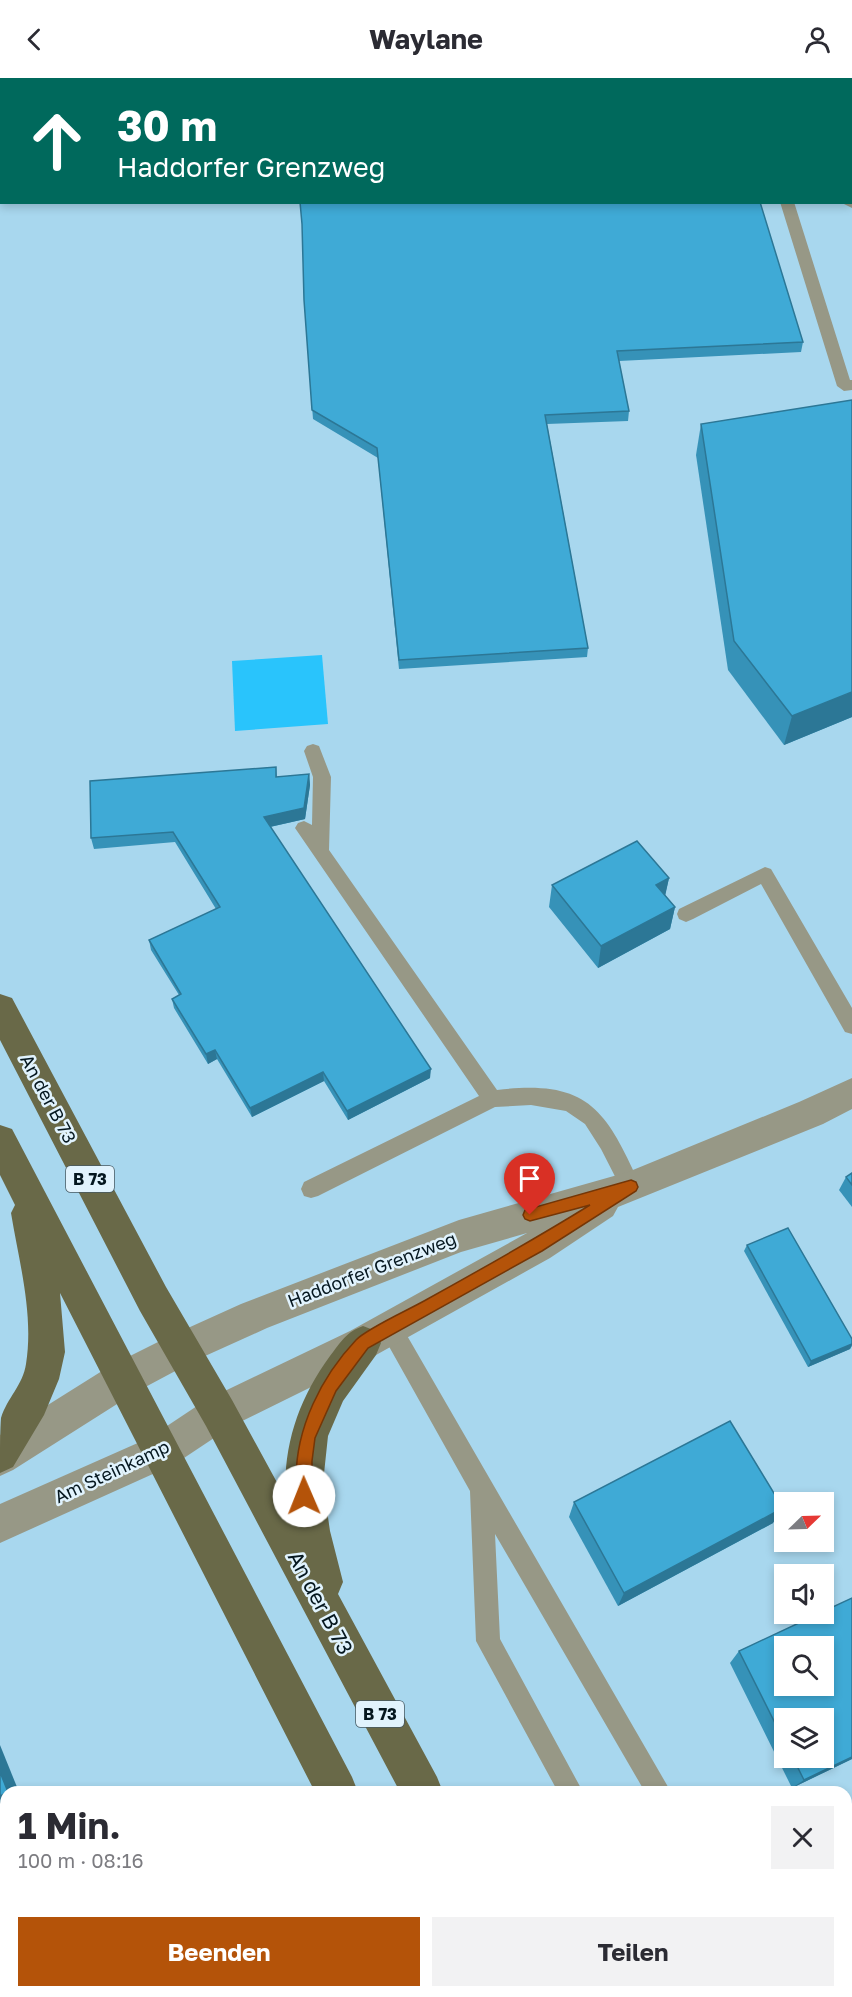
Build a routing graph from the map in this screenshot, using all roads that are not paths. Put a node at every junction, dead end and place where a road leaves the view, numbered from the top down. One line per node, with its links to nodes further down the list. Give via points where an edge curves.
1 (788, 204): 2 (lane, via 844,386)
2 (852, 385)
3 (312, 751): 5 (lane, via 322,777)
4 (304, 828): 5 (lane)
5 (320, 850): 10 (lane)
6 (686, 914): 8 (lane, via 765,874)
7 (0, 1008): 16 (main road, An der B 73 / B 73)
8 (852, 1026)
9 (852, 1093): 12 (street, Haddorfer Grenzweg)
10 (492, 1099): 12 (lane, via 517,1096 567,1102 591,1116); 14 (lane)
11 (0, 1140): 13 (main road)
12 (631, 1187): 15 (street, Haddorfer Grenzweg, via 537,1246); 16 (street, Haddorfer Grenzweg, via 459,1236 325,1287)
13 (25, 1188): 17 (main road); 20 (main road, via 47,1350 38,1386)
14 (311, 1189)
15 (376, 1335): 18 (street, Haddorfer Grenzweg); 21 (lane); 23 (main road, via 331,1386 307,1438 304,1461 306,1517)
16 (181, 1349): 17 (street, Haddorfer Grenzweg); 18 (main road, B 73)
17 (123, 1379): 19 (main road); 20 (street)
18 (219, 1413): 19 (street, Am Steinkamp); 23 (main road, An der B 73 / B 73)
19 (162, 1451): 22 (street, Am Steinkamp); 24 (main road)
20 (0, 1455)
21 (480, 1487): 26 (lane, via 489,1641); 27 (lane)
22 (0, 1524)
23 (338, 1636): 25 (main road, An der B 73 / B 73)
24 (335, 1786)
25 (419, 1786)
26 (568, 1786)
27 (655, 1786)

